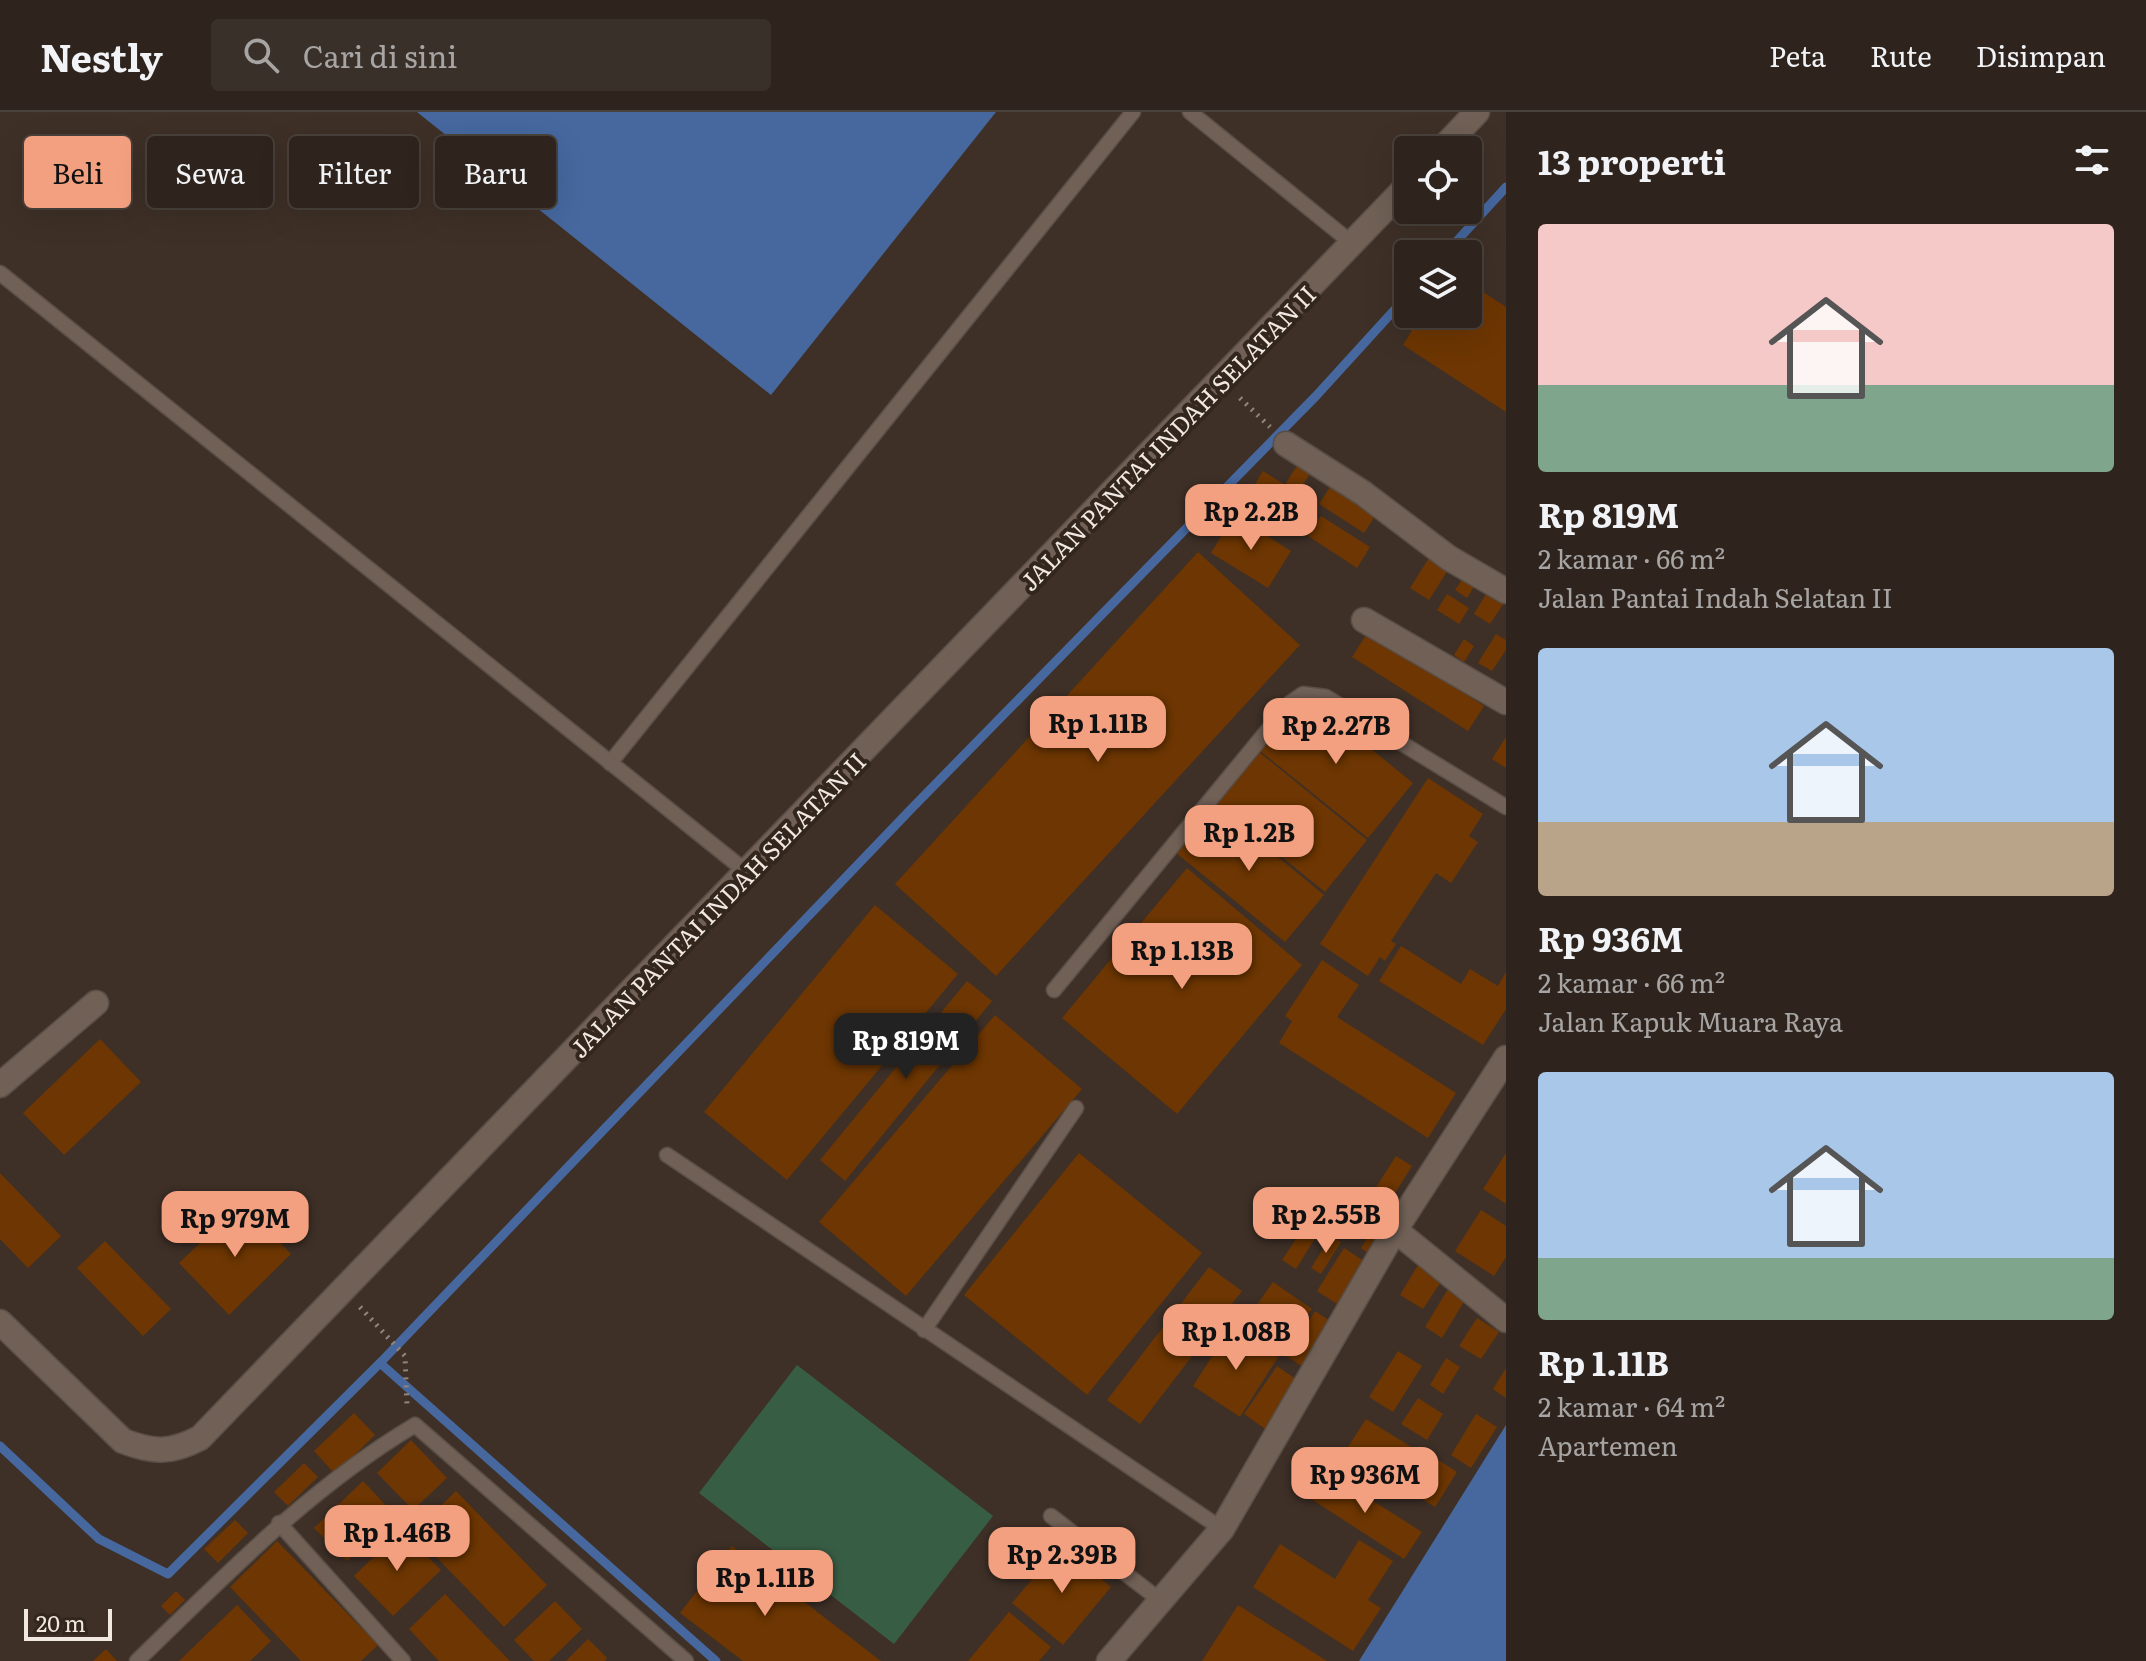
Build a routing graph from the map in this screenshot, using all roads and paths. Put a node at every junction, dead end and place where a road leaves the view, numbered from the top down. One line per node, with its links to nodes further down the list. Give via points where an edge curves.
1 (1133, 112): 14 (lane)
2 (1190, 112): 6 (lane)
3 (1477, 112): 4 (street)
4 (1454, 136)
5 (1394, 200): 6 (street, JALAN PANTAI INDAH SELATAN II)
6 (1353, 244): 8 (street, JALAN PANTAI INDAH SELATAN II)
7 (0, 273): 14 (lane)
8 (1222, 380): 9 (path); 16 (street, JALAN PANTAI INDAH SELATAN II)
9 (1268, 425)
10 (1286, 444): 11 (street, via 1449,558)
11 (1506, 591)
12 (1364, 620): 13 (street)
13 (1506, 702)
14 (610, 763): 16 (lane)
15 (1506, 807): 17 (lane, via 1326,697 1303,694 1290,703)
16 (748, 873): 24 (street, JALAN PANTAI INDAH SELATAN II)
17 (1054, 990)
18 (96, 1003): 20 (street)
19 (1506, 1058): 23 (street)
20 (0, 1085)
21 (1076, 1108): 27 (lane)
22 (667, 1155): 27 (lane)
23 (1395, 1230): 25 (street); 31 (street)
24 (346, 1290): 26 (street, JALAN PANTAI INDAH SELATAN II, via 200,1438 167,1452 123,1441); 28 (path, via 405,1356)
25 (1506, 1320)
26 (0, 1322)
27 (924, 1330): 31 (lane)
28 (407, 1414)
29 (1051, 1516): 32 (lane)
30 (279, 1523): 33 (lane); 34 (lane); 35 (lane, via 373,1450 415,1425)
31 (1222, 1529): 32 (street)
32 (1161, 1601): 36 (street)
33 (396, 1658)
34 (137, 1661)
35 (686, 1661)
36 (1109, 1661)

